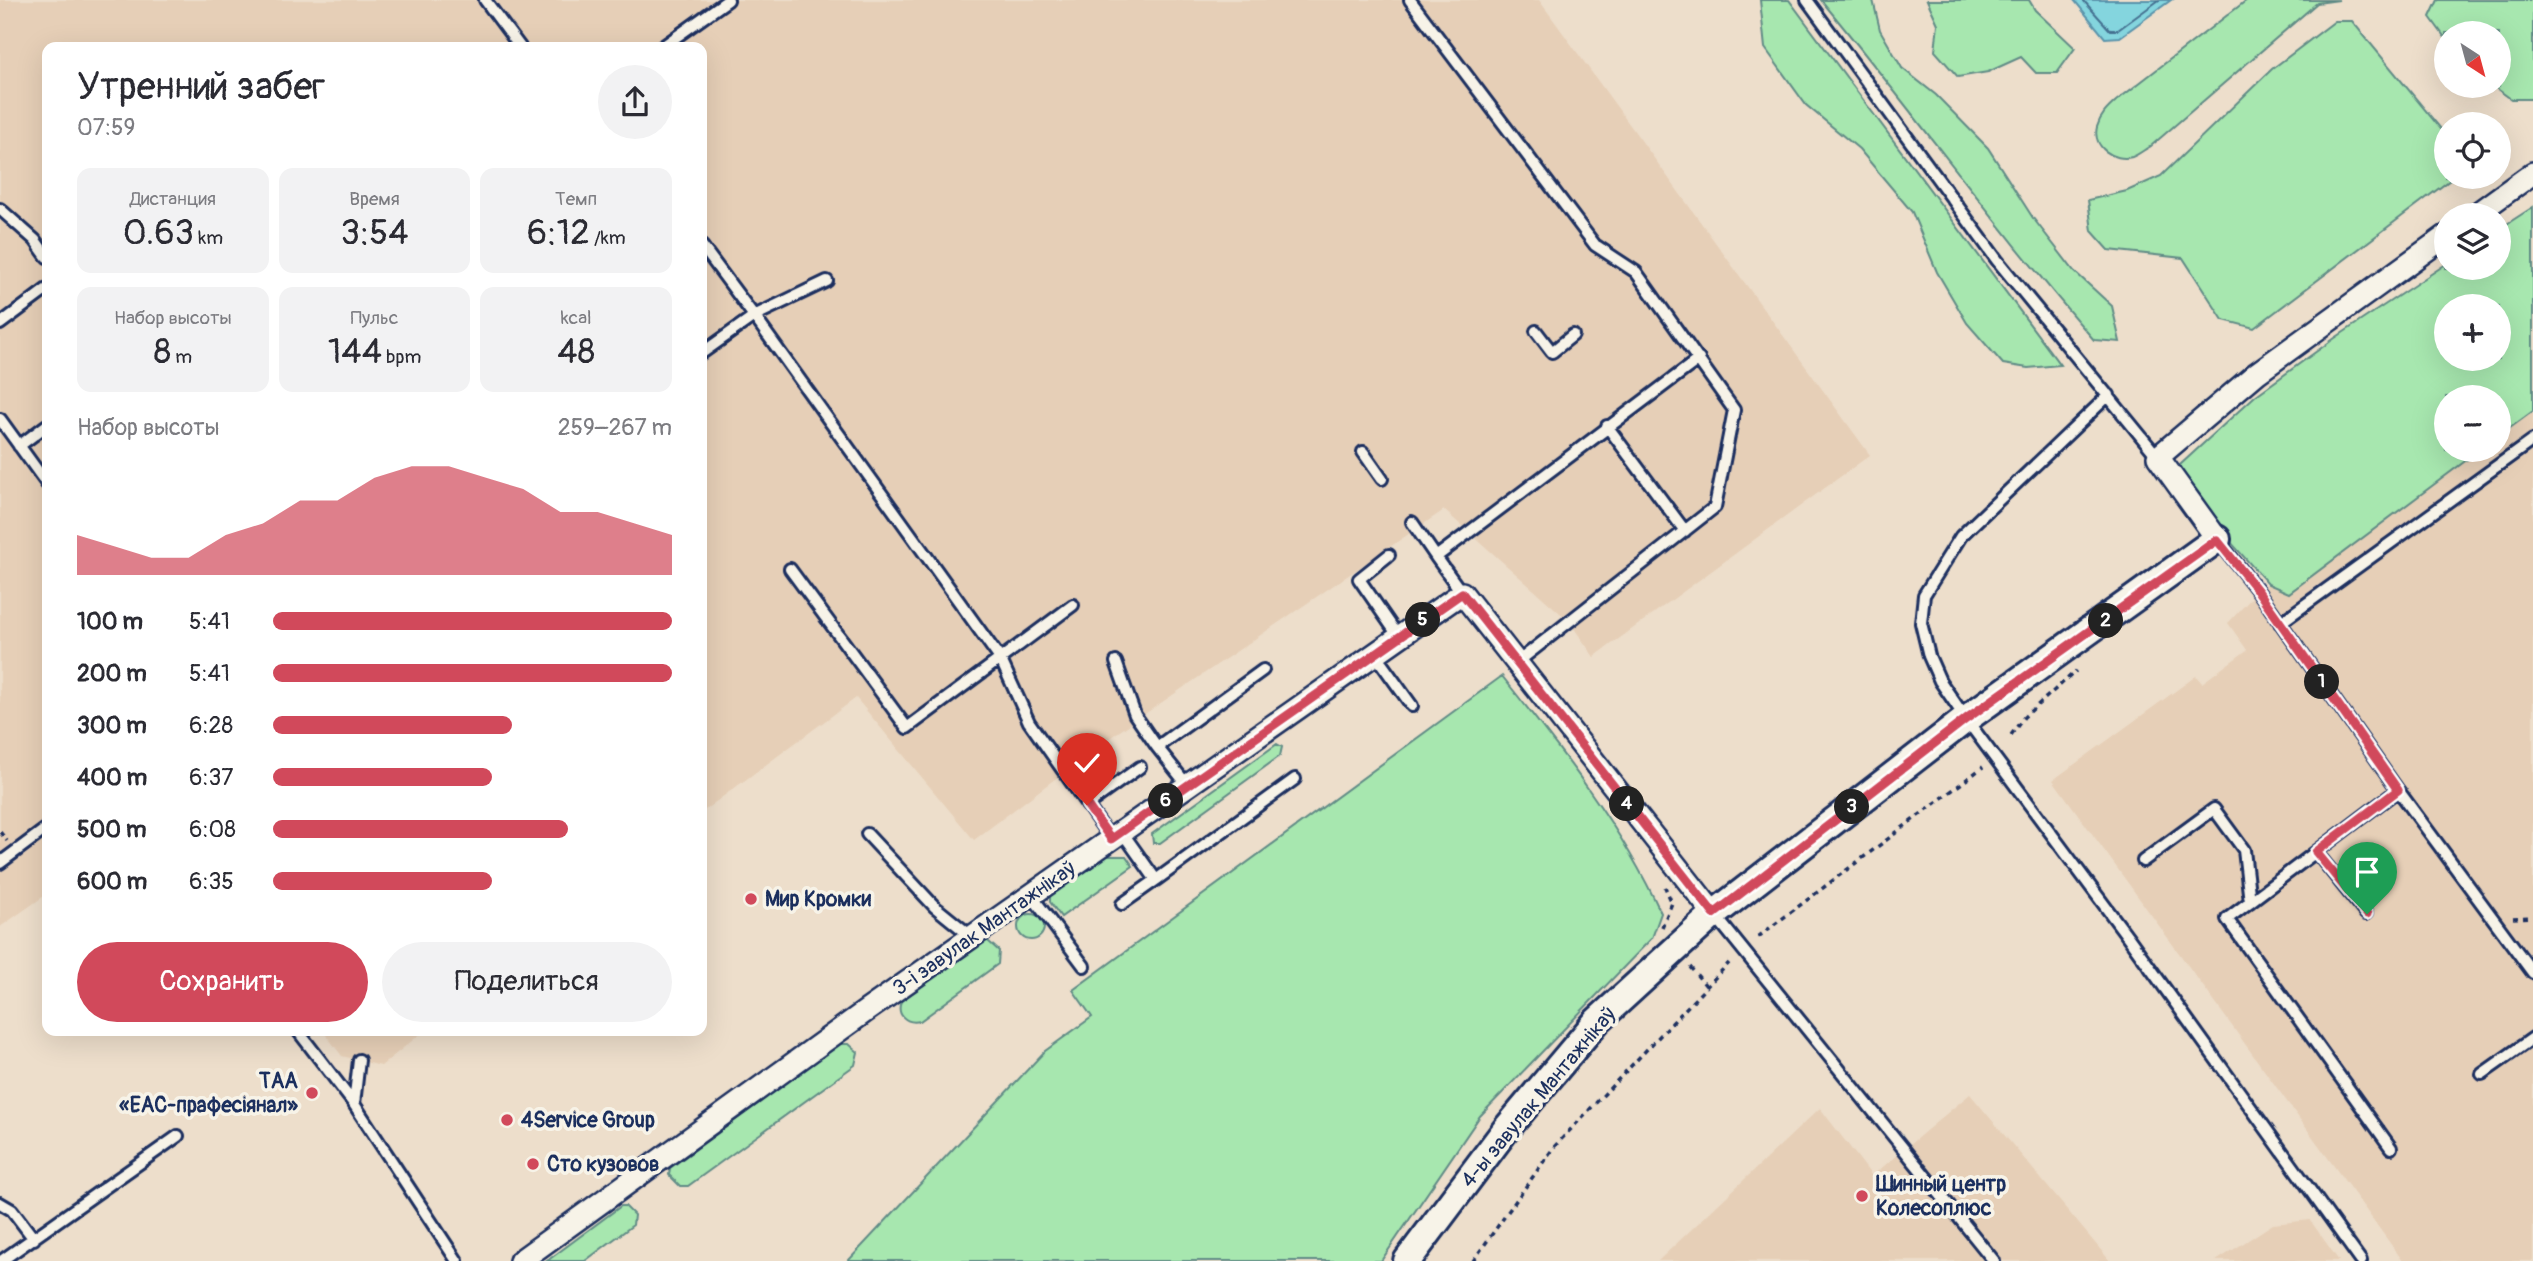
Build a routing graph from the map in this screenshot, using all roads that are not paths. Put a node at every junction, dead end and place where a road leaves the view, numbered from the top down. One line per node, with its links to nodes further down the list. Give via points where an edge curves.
1 (485, 0): 5 (lane)
2 (728, 0): 6 (lane)
3 (1410, 0): 20 (lane, via 1595,245 1636,272)
4 (1807, 0): 21 (lane, via 1997,260)
5 (516, 42)
6 (670, 42)
7 (2533, 173): 8 (street)
8 (2491, 203)
9 (0, 209): 11 (lane)
10 (2434, 245): 28 (street, via 2257,373)
11 (42, 250)
12 (707, 263): 15 (lane)
13 (827, 281): 15 (lane)
14 (42, 293): 16 (lane)
15 (754, 317): 19 (lane); 42 (lane)
16 (0, 324)
17 (1536, 331): 18 (lane, via 1552,352)
18 (1573, 335)
19 (707, 350)
20 (1699, 359): 23 (lane); 32 (lane, via 1734,410 1715,507)
21 (2109, 395): 28 (lane); 47 (lane, via 1961,536 1924,596 1921,623 1929,656)
22 (0, 419): 26 (lane)
23 (1607, 426): 32 (lane); 35 (lane)
24 (42, 429): 26 (lane)
25 (2533, 440): 39 (lane)
26 (19, 446): 29 (lane)
27 (1363, 453): 30 (lane)
28 (2158, 457): 33 (street)
29 (42, 477)
30 (1381, 479)
31 (1412, 522): 35 (lane)
32 (1685, 531): 44 (lane)
33 (2217, 540): 39 (lane); 47 (street, 4-ы завулак Мантажнікаў)
34 (1389, 555): 40 (lane, via 1359,579)
35 (1436, 558): 37 (lane)
36 (790, 569): 42 (lane, via 907,729)
37 (1462, 593): 40 (street, 3-і завулак Мантажнікаў); 44 (street)
38 (1073, 605): 42 (lane)
39 (2280, 623): 52 (lane)
40 (1399, 637): 41 (street, 3-і завулак Мантажнікаў)
41 (1374, 653): 46 (lane); 51 (street, 3-і завулак Мантажнікаў)
42 (1001, 660): 53 (lane, via 1029,722)
43 (1116, 662): 48 (lane, via 1135,715)
44 (1515, 664): 64 (street)
45 (1263, 670): 48 (lane)
46 (1412, 706)
47 (1966, 719): 64 (street, 4-ы завулак Мантажнікаў); 83 (lane)
48 (1157, 747): 51 (lane)
49 (1140, 767): 53 (lane)
50 (1295, 779): 60 (lane)
51 (1188, 786): 56 (street, 3-і завулак Мантажнікаў)
52 (2398, 790): 57 (lane); 68 (lane)
53 (1087, 805): 56 (lane)
54 (42, 832): 59 (lane)
55 (867, 834): 66 (lane, via 934,907)
56 (1117, 836): 60 (lane); 61 (street, 3-і завулак Мантажнікаў)
57 (2316, 852): 62 (lane); 65 (lane)
58 (2143, 860): 62 (lane, via 2214,809 2244,850)
59 (0, 863)
60 (1156, 880): 63 (lane)
61 (1031, 895): 66 (street, 3-і завулак Мантажнікаў); 67 (lane)
62 (2250, 902): 75 (lane, via 2227,919)
63 (1122, 904)
64 (1714, 914): 81 (street, 4-ы завулак Мантажнікаў, via 1597,1021 1507,1128); 82 (lane)
65 (2367, 914)
66 (972, 937): 80 (street, 3-і завулак Мантажнікаў)
67 (1084, 966)
68 (2533, 973)
69 (302, 1036): 73 (lane)
70 (2533, 1038): 72 (lane)
71 (359, 1060): 73 (lane)
72 (2482, 1074)
73 (354, 1104): 79 (lane)
74 (178, 1136): 77 (lane)
75 (2390, 1148)
76 (0, 1203): 77 (lane, via 12,1210)
77 (34, 1238): 78 (lane)
78 (2, 1261)
79 (457, 1261)
80 (520, 1261)
81 (1407, 1261)
82 (1994, 1261)
83 (2361, 1261)

